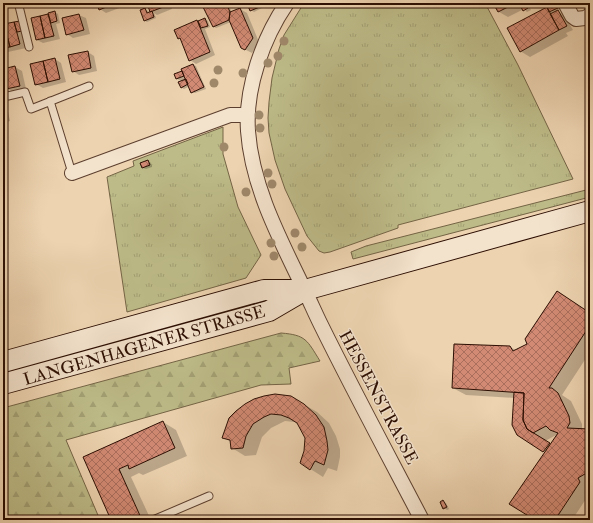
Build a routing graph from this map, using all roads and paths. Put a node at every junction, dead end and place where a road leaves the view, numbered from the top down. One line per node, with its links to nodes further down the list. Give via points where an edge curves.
1 (16, 3): 5 (lane, via 19,6)
2 (286, 3): 9 (street, HESSENSTRASSE, via 264,44 252,81)
3 (565, 3): 4 (street, via 576,19)
4 (590, 15)
5 (29, 47)
6 (88, 86): 8 (lane)
7 (3, 94): 8 (lane, via 8,96 25,92 31,109)
8 (50, 101): 10 (lane)
9 (248, 115): 10 (street, via 230,115); 12 (street, HESSENSTRASSE, via 250,151 255,174 281,241)
10 (72, 173)
11 (590, 211): 12 (main road, LANGENHAGENER STRASSE)
12 (305, 290): 13 (main road, LANGENHAGENER STRASSE, via 264,290); 14 (main road, LANGENHAGENER STRASSE, via 269,311); 17 (street, HESSENSTRASSE, via 320,324)
13 (3, 362)
14 (3, 384)
15 (209, 496): 16 (lane)
16 (153, 520)
17 (422, 520)

